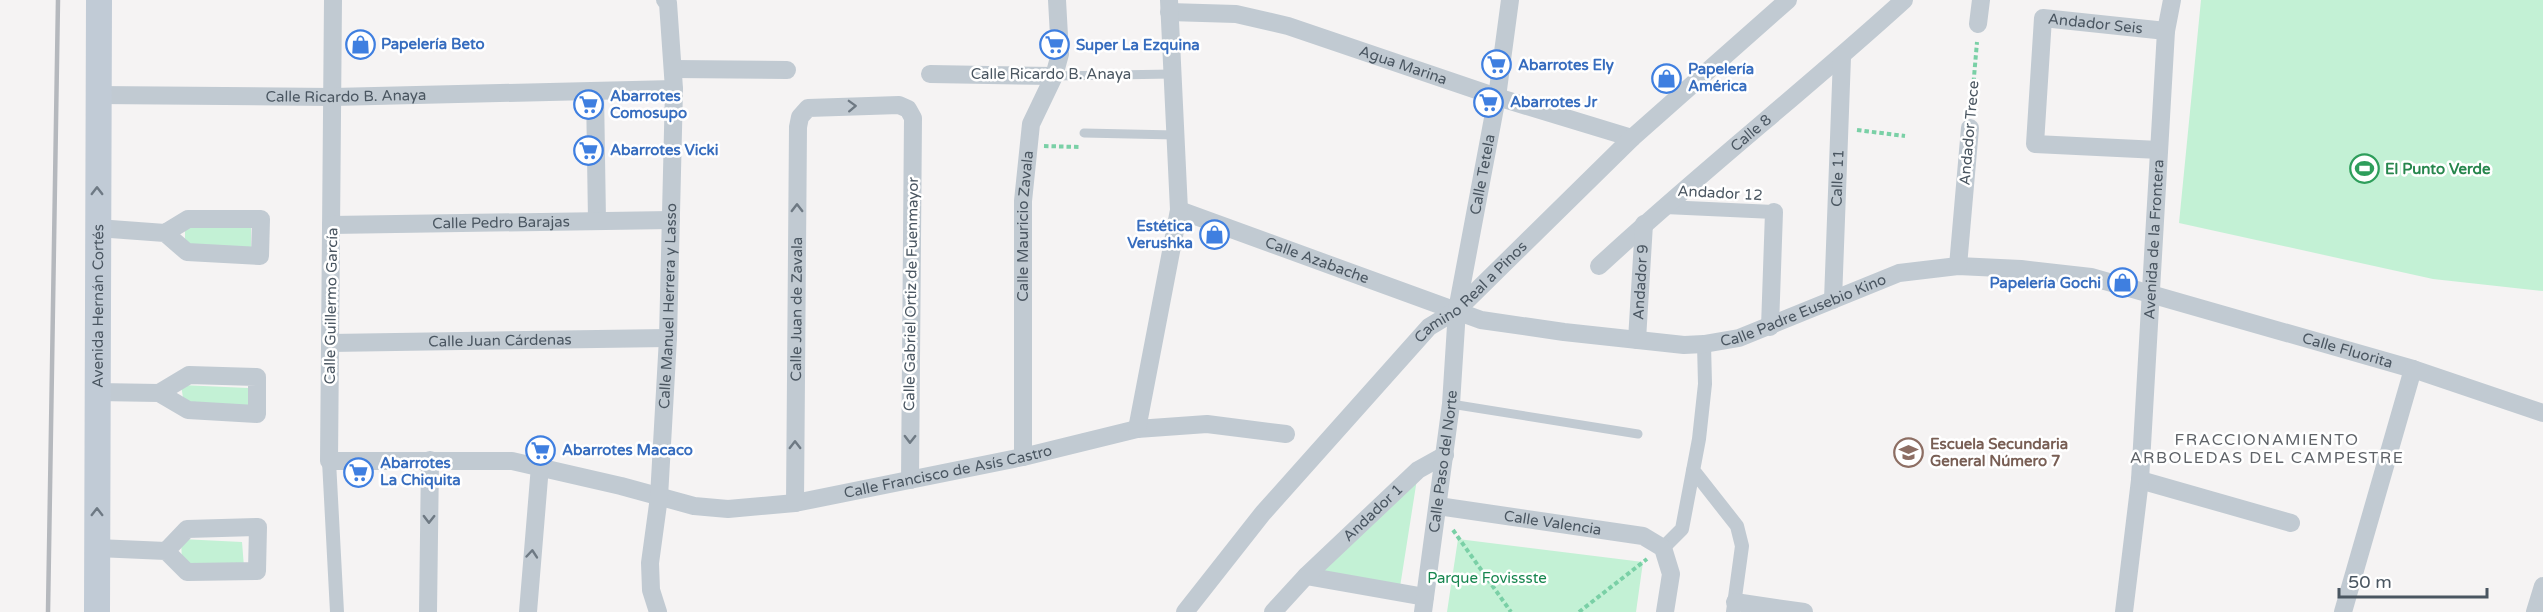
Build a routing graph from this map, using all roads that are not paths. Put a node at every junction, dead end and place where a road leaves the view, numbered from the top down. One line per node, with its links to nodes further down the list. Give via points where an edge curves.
1 (99, 0): 21 (main road, Avenida Hernán Cortés)
2 (333, 0): 22 (street, Calle Guillermo García)
3 (665, 0): 14 (street, Calle Manuel Herrera y Lasso)
4 (1057, 0): 18 (street, Calle Mauricio Zavala, via 1060,54)
5 (1510, 0): 23 (street, Calle Tetela)
6 (1788, 0): 28 (street, Camino Real a Pinos)
7 (1904, 0): 13 (street, Calle 8)
8 (1981, 0): 11 (street)
9 (2172, 0): 12 (street, Avenida de la Frontera)
10 (1169, 6): 17 (street); 23 (street, Agua Marina, via 1236,14 1288,26)
11 (1978, 24)
12 (2166, 31): 29 (street, Avenida de la Frontera); 29 (street, Andador Seis, via 2043,18 2035,144)
13 (1842, 57): 30 (street, Calle 8); 42 (street, Calle 11)
14 (673, 69): 15 (street); 19 (street, Calle Manuel Herrera y Lasso)
15 (788, 70)
16 (930, 74): 18 (street, Calle Ricardo B. Anaya)
17 (1172, 74): 18 (lane, Calle Ricardo B. Anaya); 27 (street)
18 (1054, 76): 58 (street, Calle Mauricio Zavala, via 1031,124 1023,201)
19 (674, 88): 20 (street, Calle Ricardo B. Anaya); 33 (street, Calle Manuel Herrera y Lasso)
20 (594, 91): 22 (street, Calle Ricardo B. Anaya); 34 (street)
21 (97, 95): 22 (street, Calle Ricardo B. Anaya); 37 (main road, Avenida Hernán Cortés, one-way to 21)
22 (333, 97): 36 (street, Calle Guillermo García)
23 (1497, 97): 28 (street, Agua Marina); 43 (street, Calle Tetela)
24 (908, 109): 63 (street, Calle Gabriel Ortiz de Fuenmayor, one-way to 63, via 913,118); 66 (street, Calle Juan de Zavala, one-way to 24, via 800,117 808,108 898,105)
25 (1970, 128): 40 (street, Andador Trece)
26 (1084, 133): 27 (lane)
27 (1176, 135): 31 (street)
28 (1632, 138): 43 (street, Camino Real a Pinos)
29 (2159, 150): 41 (street, Avenida de la Frontera)
30 (1665, 207): 32 (street, Andador 12); 35 (street, Calle 8)
31 (1179, 210): 43 (street, Calle Azabache); 54 (street)
32 (1774, 212): 44 (street)
33 (671, 220): 34 (street, Calle Pedro Barajas); 45 (street, Calle Manuel Herrera y Lasso)
34 (597, 221): 36 (street, Calle Pedro Barajas)
35 (1644, 224): 39 (street, Calle 8); 46 (street, Andador 9)
36 (332, 225): 47 (street, Calle Guillermo García)
37 (97, 228): 38 (street); 50 (main road, Avenida Hernán Cortés)
38 (165, 233): 38 (street, via 187,252 260,256 261,219 188,219)
39 (1599, 266)
40 (1958, 266): 41 (street, Calle Padre Eusebio Kino, via 2091,277); 42 (street, Calle Padre Eusebio Kino, via 1899,273)
41 (2150, 293): 49 (street, Calle Fluorita); 64 (street, Avenida de la Frontera)
42 (1833, 300): 44 (street, Calle Padre Eusebio Kino)
43 (1456, 310): 46 (street, Calle Padre Eusebio Kino, via 1481,320); 52 (street, Calle Paso del Norte); 81 (street, Camino Real a Pinos, via 1429,327 1263,513)
44 (1770, 327): 48 (street, Calle Padre Eusebio Kino)
45 (668, 338): 47 (street, Calle Juan Cárdenas); 65 (street, Calle Manuel Herrera y Lasso)
46 (1637, 340): 48 (street, Calle Padre Eusebio Kino)
47 (330, 343): 60 (street, Calle Guillermo García)
48 (1704, 344): 62 (street, via 1705,384)
49 (2413, 369): 53 (street, Calle Fluorita); 86 (street)
50 (97, 392): 51 (street); 69 (main road, Avenida Hernán Cortés, one-way to 50)
51 (159, 393): 51 (street, via 188,410 257,414 257,377 189,375)
52 (1451, 404): 56 (lane); 57 (street, Calle Paso del Norte)
53 (2543, 413)
54 (1137, 429): 55 (street, Calle Francisco de Asís Castro, via 1207,424); 58 (street, Calle Francisco de Asís Castro)
55 (1286, 434)
56 (1638, 434)
57 (1444, 455): 67 (street, Calle Paso del Norte); 72 (street, Andador 1, via 1418,470)
58 (1023, 458): 63 (street, Calle Francisco de Asís Castro)
59 (430, 460): 60 (street, Calle Francisco de Asís Castro); 61 (street, Calle Francisco de Asís Castro, via 512,461); 78 (street, one-way to 78)
60 (329, 461): 77 (street, Calle Guillermo García)
61 (540, 466): 65 (street, Calle Francisco de Asís Castro); 79 (street, one-way to 61)
62 (1693, 470): 70 (street, via 1682,529); 75 (street, via 1737,526 1742,546)
63 (910, 480): 66 (street, Calle Francisco de Asís Castro)
64 (2140, 480): 68 (street); 85 (street, Avenida de la Frontera)
65 (659, 497): 66 (street, Calle Francisco de Asís Castro, via 693,506 728,509); 80 (street, Calle Manuel Herrera y Lasso, via 650,563 651,590)
66 (795, 503)
67 (1438, 506): 70 (street, Calle Valencia, via 1643,536); 74 (street, Calle Paso del Norte)
68 (2291, 523)
69 (97, 548): 71 (street); 76 (main road, Avenida Hernán Cortés)
70 (1663, 548): 83 (street, via 1671,574)
71 (166, 551): 71 (street, via 187,572 257,571 258,527 187,529)
72 (1306, 576): 74 (street); 82 (street, Andador 1)
73 (2543, 586): 87 (street)
74 (1424, 604)
75 (1734, 607): 84 (street)
76 (97, 612)
77 (337, 612)
78 (428, 612)
79 (528, 612)
80 (658, 612)
81 (1185, 612)
82 (1273, 612)
83 (1665, 612)
84 (1804, 612)
85 (2124, 612)
86 (2343, 612)
87 (2535, 612)

